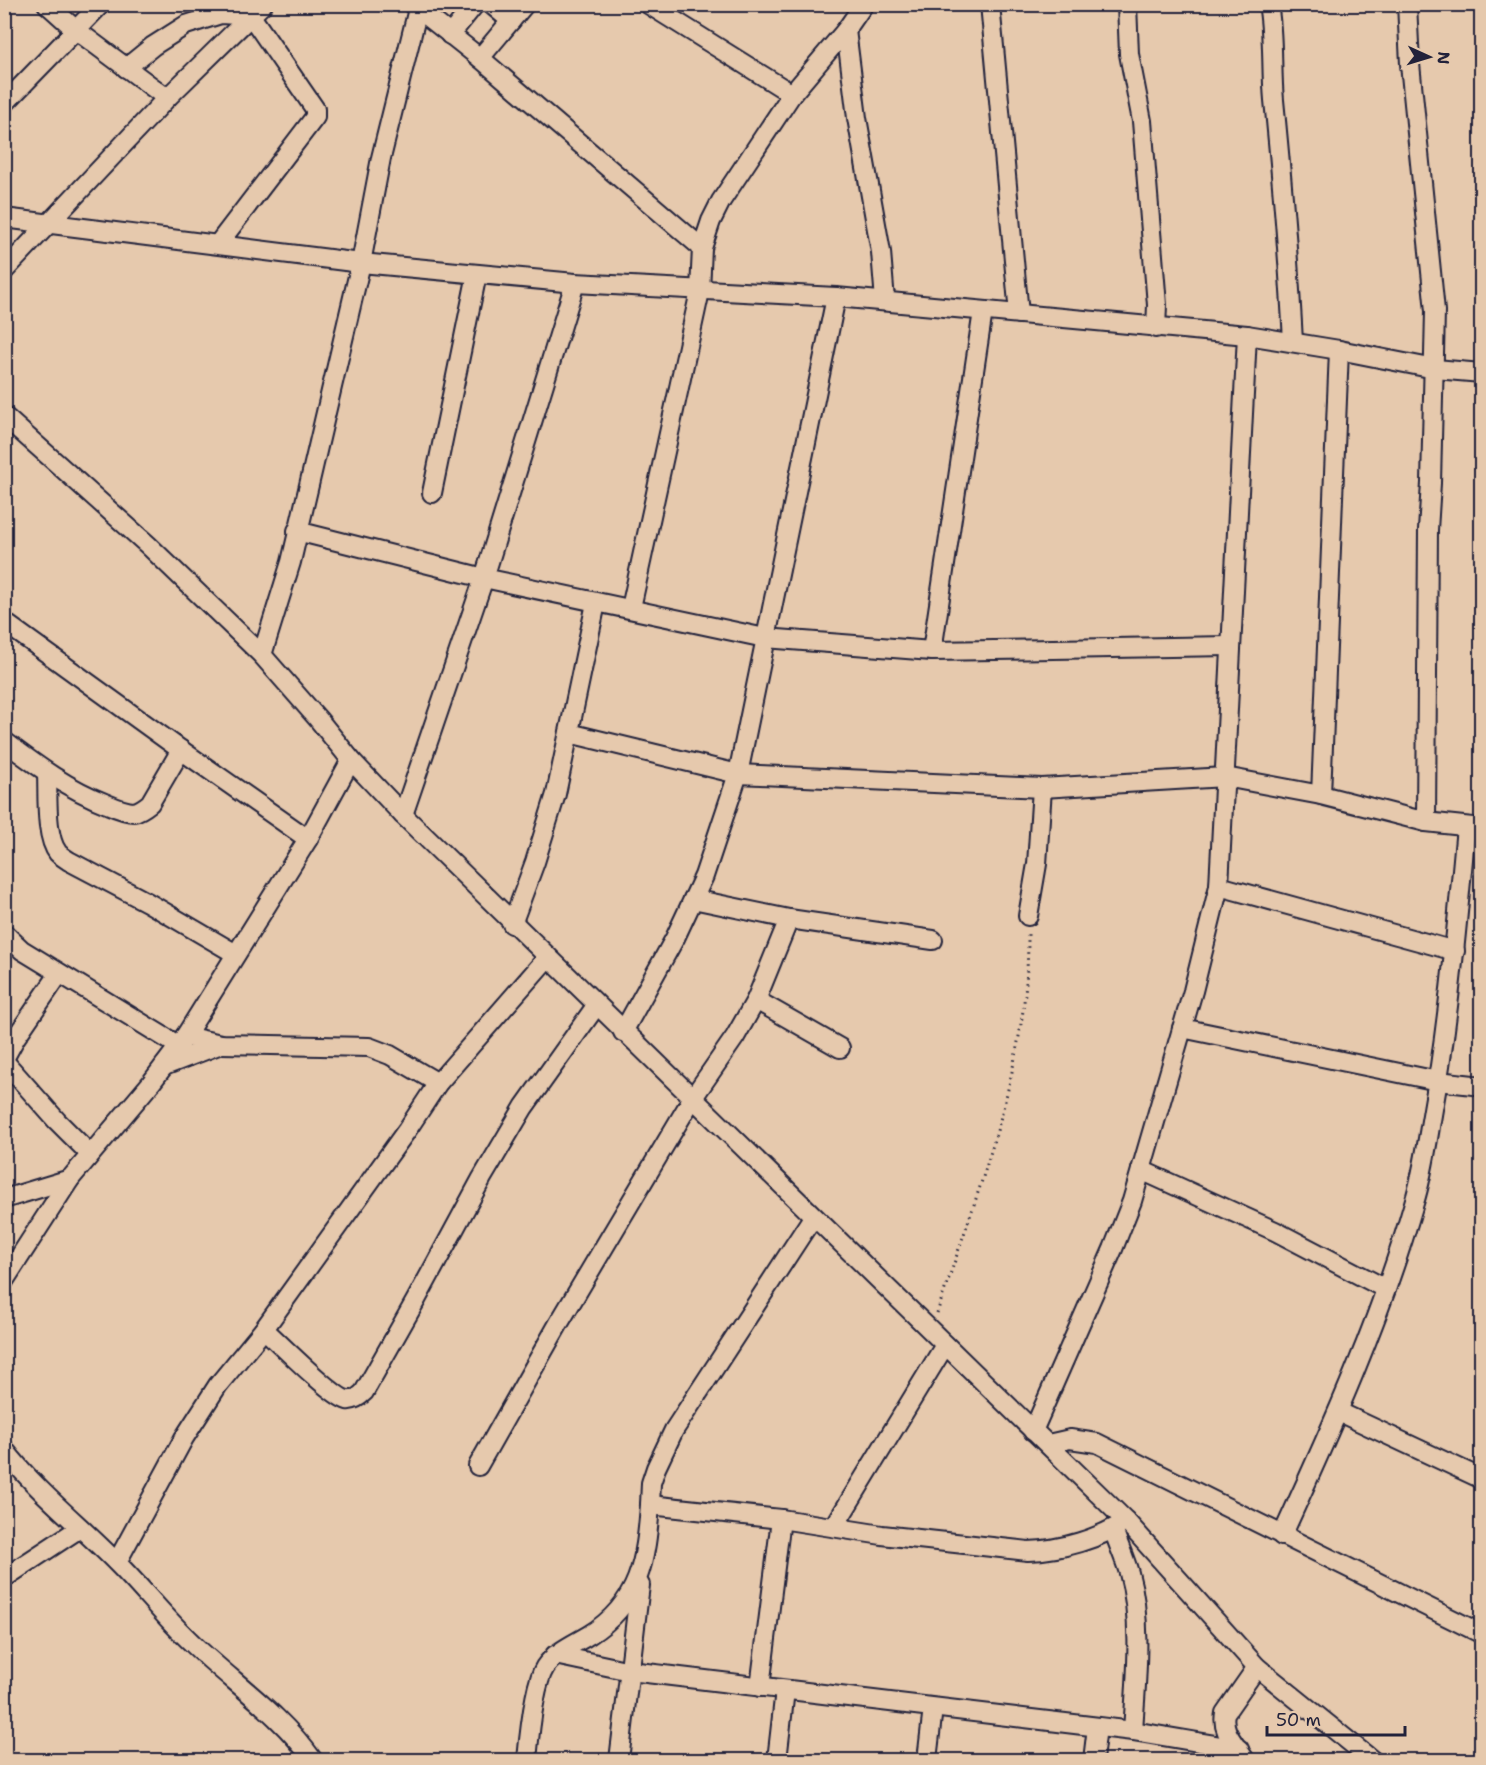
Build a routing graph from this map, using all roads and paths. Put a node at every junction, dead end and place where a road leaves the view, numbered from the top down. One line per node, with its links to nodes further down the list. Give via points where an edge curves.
1 (47, 4): 16 (street)
2 (101, 4): 16 (street)
3 (475, 4): 18 (street)
4 (491, 4): 15 (street)
5 (525, 4): 15 (street)
6 (648, 4): 14 (street)
7 (864, 4): 17 (street)
8 (990, 4): 36 (street)
9 (1127, 4): 37 (street, via 1129,54 1142,121)
10 (1268, 4): 39 (street)
11 (1407, 4): 41 (street, via 1436,311)
12 (415, 7): 18 (street); 28 (street)
13 (257, 10): 20 (street, via 220,14 186,25); 22 (street); 26 (street, via 315,109 315,117)
14 (676, 11): 21 (street)
15 (511, 21): 19 (street)
16 (76, 30): 20 (street); 23 (street)
17 (846, 30): 21 (street); 34 (street, via 881,252)
18 (450, 35): 19 (street)
19 (480, 58): 27 (street)
20 (126, 68): 22 (street)
21 (792, 94): 27 (street, via 721,201)
22 (167, 98): 25 (street)
23 (4, 104)
24 (4, 218): 25 (street)
25 (50, 223): 26 (street); 29 (street)
26 (218, 244): 28 (street)
27 (702, 248): 32 (street)
28 (361, 263): 30 (street); 45 (street)
29 (4, 271)
30 (477, 274): 31 (street); 44 (street)
31 (575, 283): 32 (street); 46 (street)
32 (700, 291): 33 (street); 48 (street)
33 (836, 297): 34 (street); 50 (street)
34 (885, 301): 35 (street)
35 (983, 311): 36 (street); 52 (street)
36 (1019, 314): 37 (street)
37 (1156, 328): 38 (street)
38 (1247, 335): 39 (street); 51 (street)
39 (1293, 342): 40 (street)
40 (1339, 350): 41 (street); 62 (street)
41 (1435, 369): 42 (street); 64 (street, via 1428,530)
42 (1482, 373)
43 (4, 416): 53 (street, via 148,545)
44 (432, 493)
45 (297, 531): 46 (street); 53 (street)
46 (484, 578): 47 (street); 63 (street)
47 (596, 603): 48 (street); 54 (street)
48 (631, 608): 50 (street)
49 (4, 622): 56 (street)
50 (765, 638): 52 (street); 59 (street)
51 (1230, 646): 52 (street); 60 (street)
52 (932, 651)
53 (262, 655): 57 (street)
54 (569, 733): 59 (street); 71 (street, via 551,812)
55 (4, 741): 58 (street)
56 (181, 750): 58 (street, via 150,803 133,812 100,802); 66 (street)
57 (351, 760): 63 (street); 66 (street)
58 (47, 774): 75 (street, via 50,824 58,853)
59 (738, 774): 61 (street); 68 (street)
60 (1225, 777): 61 (street); 62 (street); 67 (street)
61 (1042, 788): 69 (street, via 1037,864)
62 (1321, 795): 64 (street)
63 (403, 815): 71 (street)
64 (1426, 822): 65 (street)
65 (1474, 827): 74 (street)
66 (308, 839): 75 (street)
67 (1219, 886): 74 (street); 80 (street)
68 (693, 899): 70 (street); 81 (street)
69 (1028, 916): 99 (path, via 1022,1018 1011,1073 993,1149)
70 (789, 919): 73 (street); 78 (street)
71 (512, 924): 76 (street)
72 (4, 933): 77 (street)
73 (933, 940)
74 (1455, 951): 87 (street)
75 (236, 954): 82 (street)
76 (548, 957): 79 (street); 88 (street)
77 (59, 974): 82 (street); 85 (street)
78 (756, 1000): 84 (street); 90 (street)
79 (596, 1006): 81 (street); 98 (street, via 524,1107 364,1392 357,1398 342,1398)
80 (1182, 1028): 87 (street); 92 (street)
81 (623, 1032): 90 (street)
82 (182, 1041): 83 (street); 86 (street)
83 (221, 1044): 86 (street); 88 (street, via 369,1047)
84 (840, 1048)
85 (4, 1060): 91 (street)
86 (164, 1066): 91 (street)
87 (1438, 1081): 89 (street); 97 (street, via 1414,1202)
88 (438, 1083): 98 (street)
89 (1482, 1086)
90 (692, 1099): 95 (street); 105 (street)
91 (90, 1154): 93 (street)
92 (1141, 1170): 97 (street, via 1275,1231); 102 (street, via 1113,1249)
93 (70, 1179): 94 (street); 96 (street)
94 (4, 1199)
95 (813, 1217): 99 (street); 108 (street, via 674,1430 656,1468)
96 (4, 1281)
97 (1386, 1289): 101 (street)
98 (264, 1329): 115 (street, via 218,1385 184,1438)
99 (931, 1330): 100 (street)
100 (945, 1345): 102 (street); 111 (street)
101 (1339, 1412): 107 (street); 113 (street)
102 (1033, 1431): 103 (street)
103 (1048, 1443): 110 (street); 113 (street, via 1071,1439 1097,1443)
104 (4, 1449): 106 (street)
105 (478, 1466)
106 (13, 1472): 112 (street)
107 (1482, 1479)
108 (650, 1505): 109 (street); 114 (street)
109 (781, 1519): 111 (street); 121 (street)
110 (1120, 1525): 111 (street, via 1053,1548 1028,1551); 119 (street); 125 (street, via 1135,1613)
111 (834, 1527)
112 (80, 1528): 115 (street); 116 (street)
113 (1282, 1536): 117 (street)
114 (644, 1556): 118 (street, via 634,1588 617,1612 606,1624); 120 (street)
115 (117, 1562): 127 (street, via 192,1643 269,1709)
116 (4, 1578)
117 (1482, 1634)
118 (555, 1655): 120 (street); 128 (street, via 540,1677)
119 (1257, 1667): 126 (street, via 1225,1713 1225,1728); 133 (street)
120 (630, 1671): 121 (street); 129 (street)
121 (760, 1687): 122 (street)
122 (785, 1690): 123 (street); 130 (street)
123 (933, 1708): 124 (street); 131 (street)
124 (1097, 1727): 125 (street); 132 (street)
125 (1132, 1731): 126 (street)
126 (1242, 1755)
127 (313, 1761)
128 (527, 1761)
129 (619, 1761)
130 (777, 1761)
131 (927, 1761)
132 (1093, 1761)
133 (1372, 1761)

